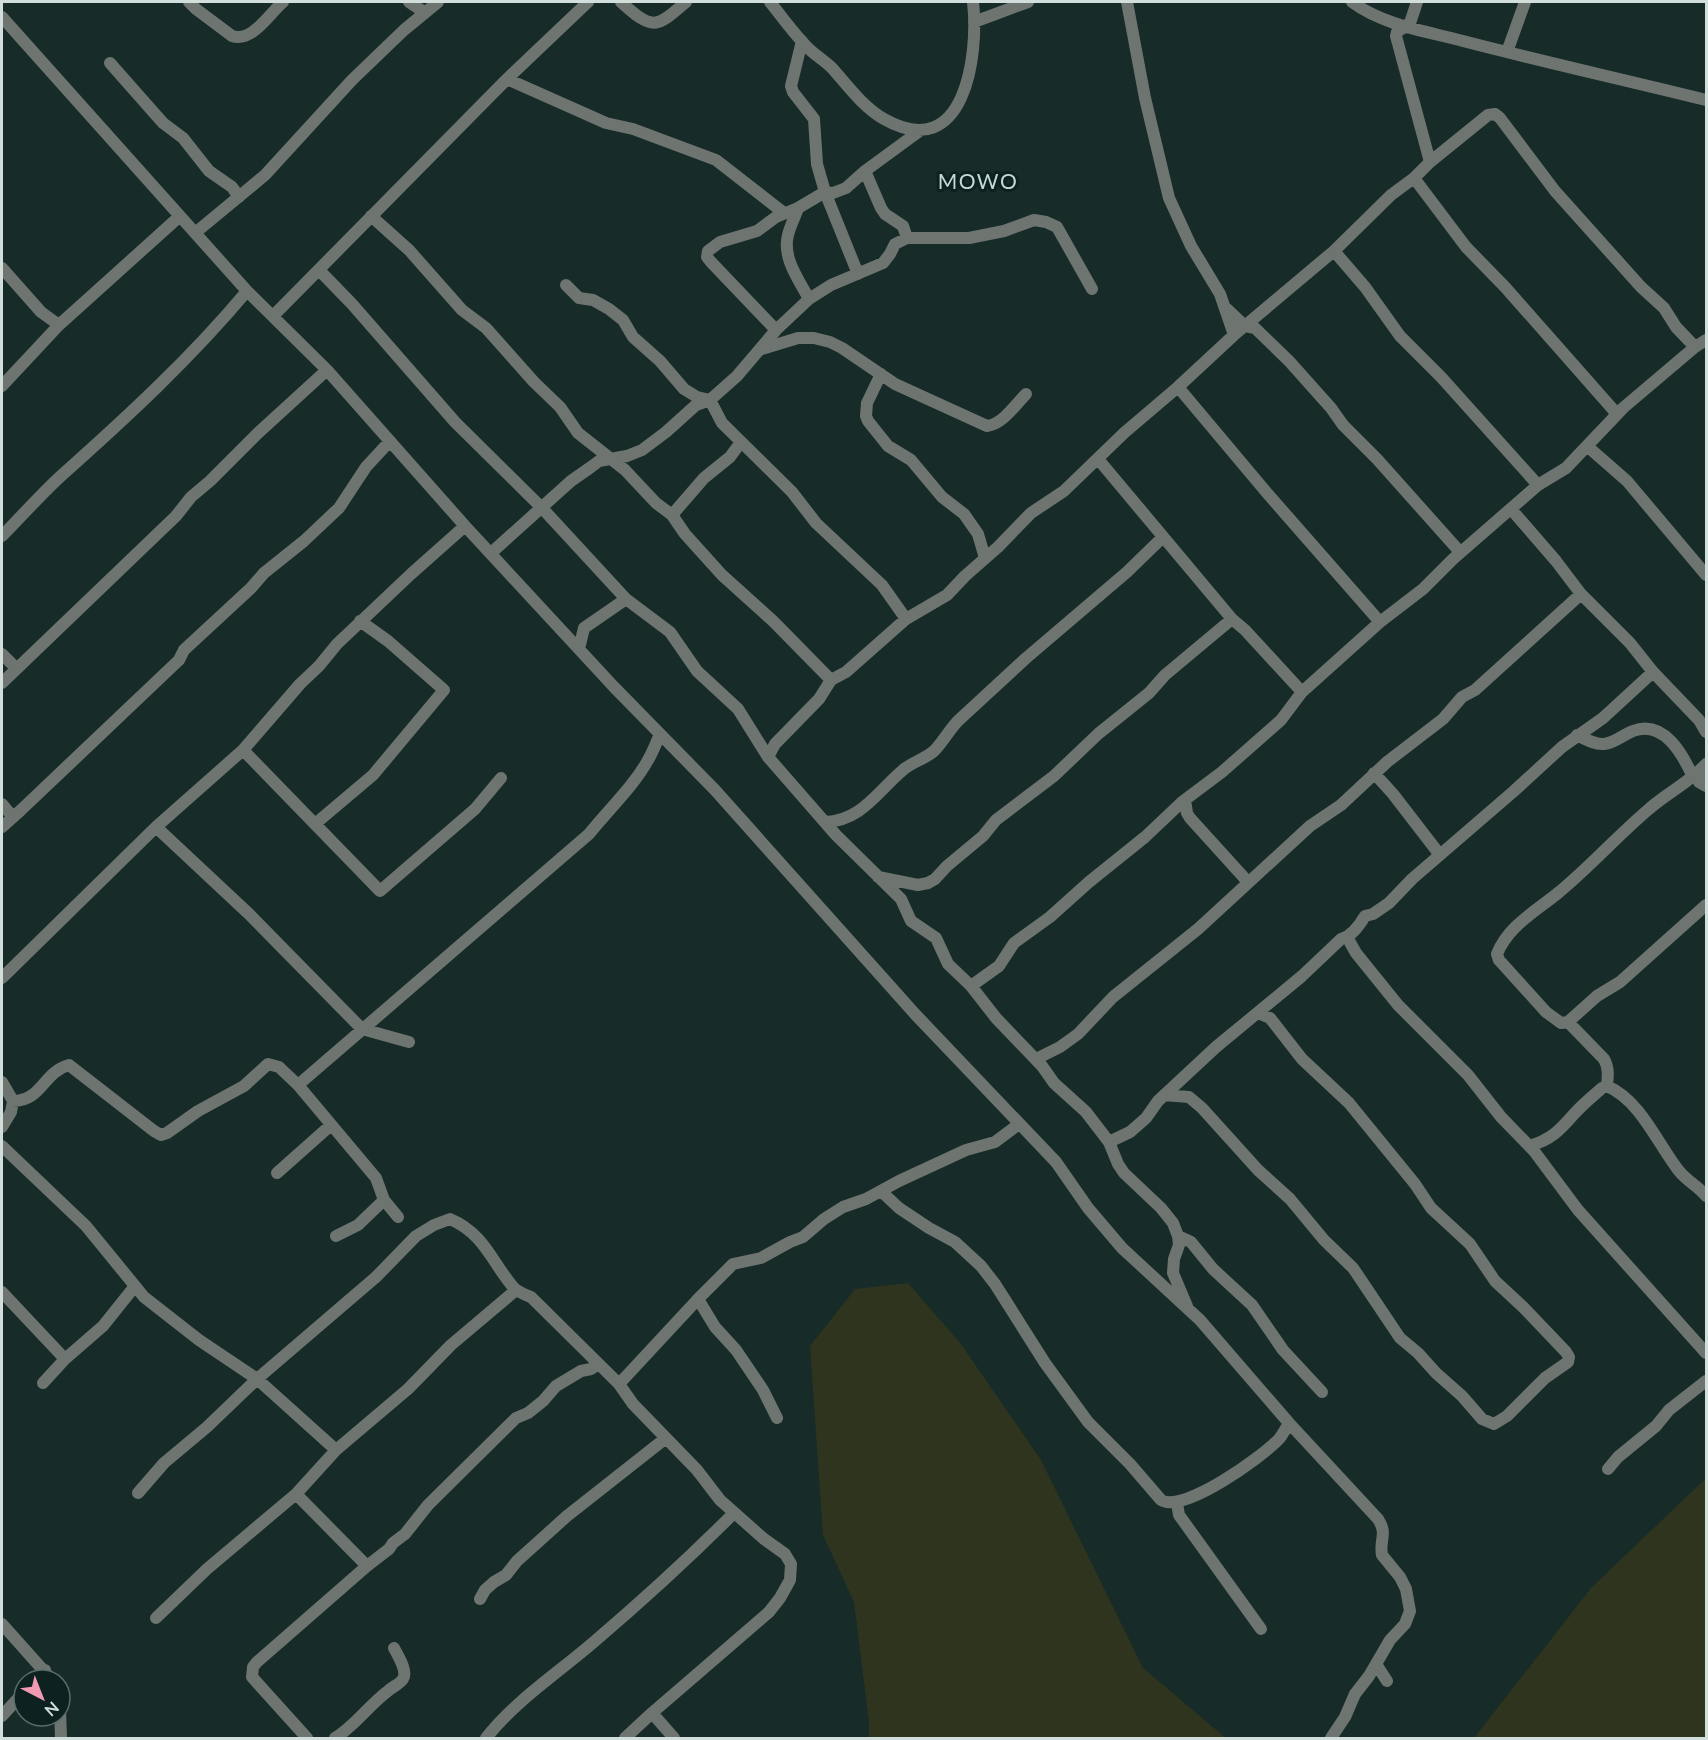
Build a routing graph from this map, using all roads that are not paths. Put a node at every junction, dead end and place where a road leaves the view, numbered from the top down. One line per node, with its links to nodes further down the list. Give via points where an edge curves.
1 (189, 2): 2 (street, via 238,39 254,31)
2 (283, 2)
3 (409, 2): 15 (street)
4 (438, 2): 15 (street)
5 (588, 2): 22 (street)
6 (621, 2): 7 (street, via 640,18 654,23 664,21)
7 (686, 2)
8 (770, 2): 19 (street)
9 (973, 2): 17 (street)
10 (1028, 2): 17 (street)
11 (1127, 2): 44 (street, via 1144,98 1169,198)
12 (1352, 2): 18 (street)
13 (1417, 2): 18 (street, via 1413,19)
14 (1525, 2): 20 (street)
15 (424, 12): 29 (street)
16 (2, 16): 32 (street)
17 (974, 21): 24 (street, via 973,58 960,102 938,126)
18 (1406, 26): 20 (street); 25 (street, via 1396,36)
19 (802, 41): 24 (street, via 884,119); 28 (street, via 791,86 814,120 817,164)
20 (1507, 52): 23 (street)
21 (110, 63): 29 (street, via 163,123 183,138 209,171 227,182)
22 (507, 79): 31 (street, via 606,123 716,160); 33 (street)
23 (1707, 100)
24 (921, 130): 26 (street)
25 (1430, 162): 27 (street); 50 (street, via 1482,119 1495,114 1555,190 1664,308 1676,327)
26 (865, 171): 28 (street, via 846,188); 35 (street, via 881,208 903,226)
27 (1414, 178): 36 (street); 58 (street, via 1466,247)
28 (825, 192): 30 (street); 39 (street)
29 (239, 197): 34 (street)
30 (798, 208): 31 (street); 43 (street, via 787,246 793,269)
31 (784, 213): 48 (street, via 757,231 715,245 707,257)
32 (180, 216): 34 (street); 46 (street)
33 (371, 216): 38 (street); 62 (street, via 409,250 462,310 486,328 560,407 578,433)
34 (195, 234): 42 (street)
35 (907, 238): 39 (street, via 896,244 883,263); 41 (street, via 969,238 1034,220 1046,222 1057,227)
36 (1334, 251): 47 (street); 64 (street, via 1400,336)
37 (2, 268): 46 (street, via 41,312)
38 (319, 270): 45 (street); 65 (street, via 455,422)
39 (858, 274): 43 (street)
40 (566, 285): 57 (street, via 579,298 594,300 623,320 633,337 684,389)
41 (1092, 289)
42 (247, 291): 45 (street); 69 (street, via 171,373)
43 (809, 299): 48 (street)
44 (1226, 308): 47 (street); 49 (street)
45 (273, 316): 52 (street)
46 (59, 325): 54 (street)
47 (1245, 326): 49 (street); 73 (street, via 1255,328 1289,361)
48 (776, 330): 51 (street)
49 (1234, 335): 55 (street)
50 (1701, 344): 58 (street)
51 (759, 350): 53 (street, via 798,338 814,338 842,348); 57 (street)
52 (327, 370): 59 (street); 85 (street)
53 (882, 374): 56 (street, via 895,384 987,426 1000,422); 71 (street, via 867,403 868,421 892,449 911,460 942,497 964,513)
54 (2, 386)
55 (1178, 387): 63 (street); 82 (street)
56 (1026, 394)
57 (710, 400): 60 (street, via 722,423); 62 (street, via 696,405 642,450)
58 (1617, 414): 61 (street)
59 (390, 441): 68 (street); 101 (street, via 366,466 339,508 264,573 107,729)
60 (741, 442): 67 (street); 79 (street, via 792,492 816,523 882,585)
61 (1587, 446): 64 (street, via 1566,468); 76 (street, via 1627,481)
62 (610, 459): 65 (street, via 599,461 578,476); 67 (street)
63 (1098, 459): 70 (street); 72 (street, via 1064,491 1031,513)
64 (1538, 485): 66 (street)
65 (542, 508): 74 (street); 78 (street)
66 (1511, 509): 73 (street); 77 (street)
67 (672, 515): 87 (street, via 722,575)
68 (465, 526): 74 (street); 81 (street)
69 (2, 536)
70 (1163, 537): 80 (street); 103 (street, via 951,727 932,753 903,770 864,807)
71 (981, 542): 72 (street); 75 (street)
72 (998, 547): 75 (street)
73 (1460, 552): 82 (street, via 1423,589)
74 (491, 553): 83 (street)
75 (985, 558): 79 (street, via 947,595)
76 (1707, 575)
77 (1581, 594): 86 (street); 96 (street, via 1475,690 1462,697 1443,719)
78 (626, 599): 83 (street, via 584,628); 94 (street, via 670,632 698,671 738,709)
79 (906, 619): 87 (street, via 846,672)
80 (1232, 619): 89 (street); 109 (street, via 928,884)
81 (360, 621): 93 (street); 104 (street, via 444,690 373,775)
82 (1380, 622): 89 (street)
83 (579, 649): 91 (street)
84 (2, 654): 85 (street)
85 (16, 668): 88 (street)
86 (1653, 672): 90 (street); 92 (street, via 1603,718)
87 (831, 680): 94 (street, via 812,708)
88 (2, 683)
89 (1302, 692): 99 (street, via 1281,720)
90 (1707, 732)
91 (660, 734): 117 (street, via 648,761 589,834); 127 (street)
92 (1577, 735): 95 (street, via 1605,744 1642,728 1652,729); 108 (street)
93 (243, 750): 104 (street); 106 (street)
94 (764, 752): 102 (street)
95 (1699, 771): 98 (street, via 1699,782); 116 (street, via 1652,806 1596,861 1527,916 1499,947 1499,960 1546,1012 1562,1023)
96 (1374, 773): 108 (street); 110 (street)
97 (501, 778): 104 (street, via 475,809 380,891)
98 (1707, 786)
99 (1185, 800): 110 (street, via 1190,818); 114 (street, via 1146,837 1014,943 999,966)
100 (2, 804): 101 (street)
101 (12, 816): 105 (street)
102 (825, 822): 103 (street); 107 (street)
103 (841, 822): 107 (street)
104 (315, 824)
105 (2, 827)
106 (156, 827): 113 (street); 117 (street)
107 (836, 835): 109 (street)
108 (1440, 855): 112 (street, via 1389,903 1365,916)
109 (878, 877): 114 (street, via 901,899 911,921 936,938 948,964)
110 (1248, 882): 119 (street, via 1198,929 1113,997 1078,1034)
111 (1707, 905): 116 (street)
112 (1347, 937): 115 (street, via 1270,1003); 134 (street, via 1398,1005 1468,1075)
113 (2, 978)
114 (971, 987): 119 (street)
115 (1264, 1015): 120 (street, via 1216,1047); 125 (street, via 1302,1059 1349,1103 1431,1208 1470,1244 1495,1281 1566,1352 1568,1362 1500,1421 1494,1424 1482,1419 1395,1332 1353,1268)
116 (1568, 1022): 123 (street, via 1604,1059)
117 (362, 1029): 118 (street); 122 (street)
118 (409, 1042)
119 (1036, 1059): 129 (street)
120 (1192, 1070): 124 (street); 125 (street)
121 (2, 1082): 126 (street)
122 (298, 1084): 126 (street, via 279,1067 268,1064 244,1086 162,1134 69,1065 60,1067 31,1098); 128 (street)
123 (1607, 1086): 134 (street, via 1554,1137); 137 (street, via 1637,1108 1681,1173)
124 (1164, 1095): 125 (street); 131 (street)
125 (1189, 1097)
126 (13, 1101): 130 (street)
127 (1019, 1124): 136 (street, via 994,1142 966,1150); 144 (street, via 1056,1162 1122,1248)
128 (331, 1125): 135 (street); 138 (street, via 376,1179)
129 (1096, 1126): 131 (street); 132 (street)
130 (2, 1127)
131 (1130, 1132): 132 (street)
132 (1109, 1142): 141 (street, via 1124,1173 1161,1208)
133 (2, 1146): 142 (street, via 86,1226)
134 (1529, 1146): 147 (street, via 1578,1210)
135 (277, 1173)
136 (882, 1192): 146 (street, via 837,1210 803,1238 762,1258 733,1264); 162 (street, via 928,1228 955,1242 981,1266 1088,1422 1161,1500 1166,1504)
137 (1707, 1196)
138 (384, 1200): 139 (street); 140 (street, via 358,1225)
139 (398, 1217)
140 (336, 1236)
141 (1178, 1236): 144 (street); 154 (street, via 1191,1242 1252,1305 1282,1350)
142 (135, 1286): 148 (street, via 103,1326); 150 (street, via 159,1310)
143 (516, 1290): 149 (street, via 531,1297); 150 (street, via 462,1224 450,1219 441,1222 416,1236 376,1277); 158 (street)
144 (1175, 1290): 156 (street)
145 (2, 1292): 148 (street)
146 (698, 1299): 153 (street); 155 (street, via 764,1390)
147 (1707, 1353)
148 (65, 1359): 152 (street)
149 (598, 1364): 153 (street); 164 (street, via 556,1386 543,1401 508,1425 428,1505 405,1534)
150 (256, 1379): 158 (street); 160 (street, via 164,1463)
151 (1707, 1381): 159 (street, via 1669,1410)
152 (43, 1383)
153 (619, 1384): 157 (street)
154 (1322, 1392)
155 (777, 1418)
156 (1289, 1423): 162 (street, via 1278,1440 1258,1457 1210,1489); 170 (street, via 1378,1519 1384,1532 1380,1551 1406,1589 1410,1611)
157 (666, 1438): 163 (street); 165 (street, via 567,1516 485,1590)
158 (336, 1450): 161 (street)
159 (1608, 1469)
160 (138, 1493)
161 (296, 1494): 164 (street); 166 (street)
162 (1177, 1503): 168 (street, via 1179,1515)
163 (734, 1513): 173 (street, via 785,1554 791,1564 790,1580 769,1612); 176 (street, via 595,1641 518,1703)
164 (367, 1566): 174 (street, via 254,1666 252,1677)
165 (480, 1599)
166 (156, 1618)
167 (2, 1624): 171 (street)
168 (1261, 1629)
169 (394, 1648): 175 (street, via 403,1668 403,1680)
170 (1376, 1664): 172 (street); 179 (street)
171 (42, 1668)
172 (1387, 1681)
173 (652, 1713): 177 (street); 178 (street)
174 (307, 1738)
175 (335, 1738)
176 (486, 1738)
177 (625, 1738)
178 (674, 1738)
179 (1330, 1738)

